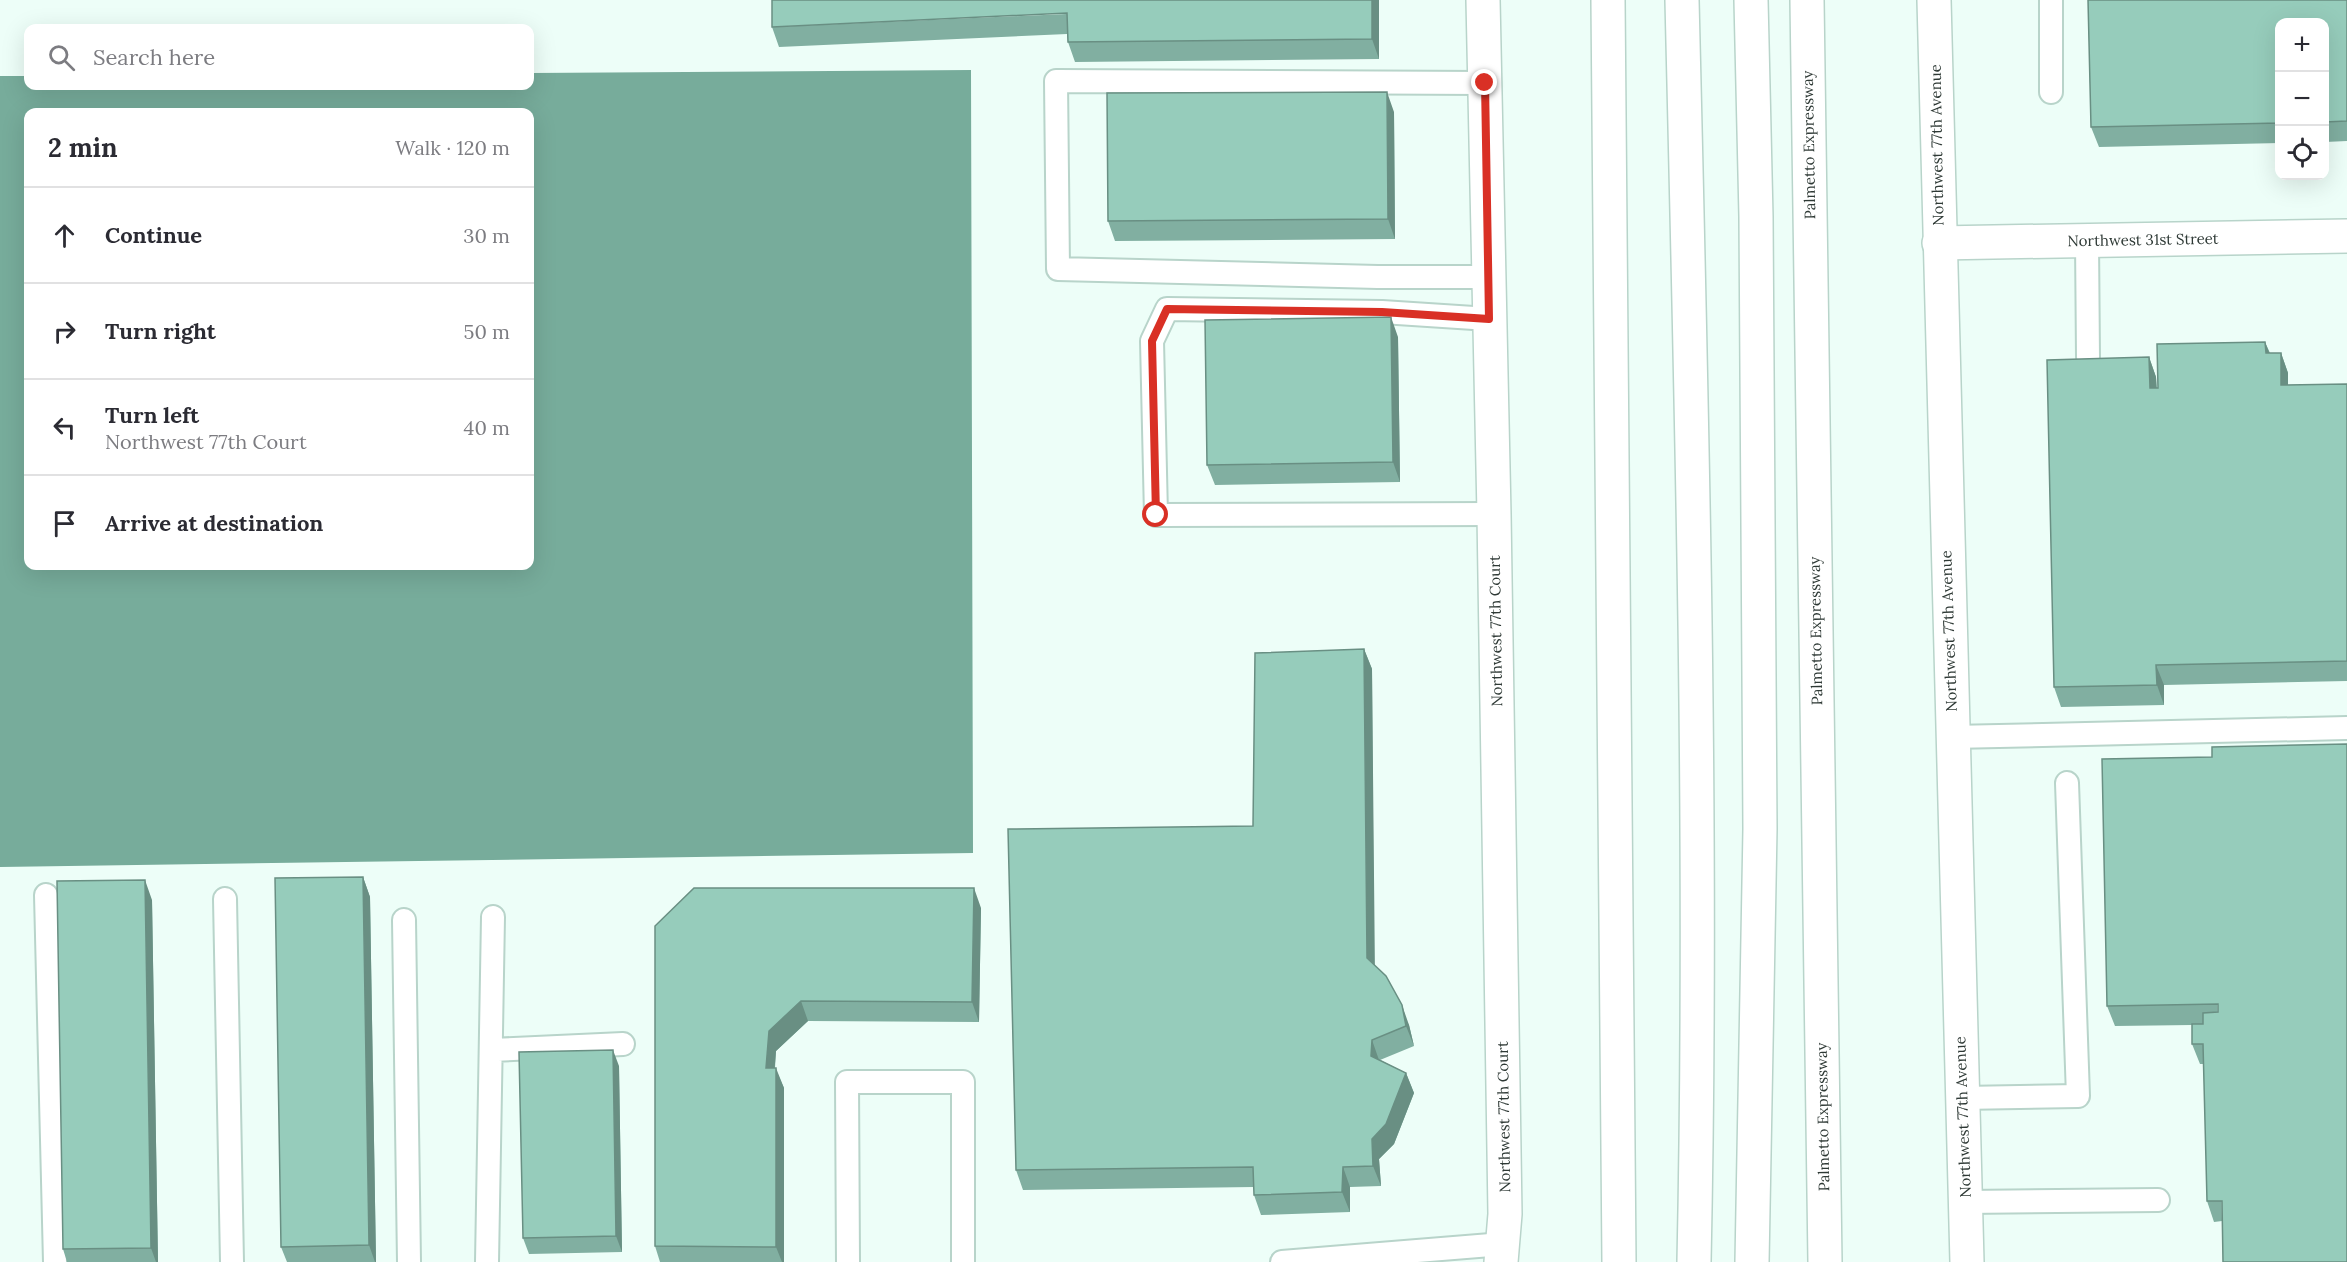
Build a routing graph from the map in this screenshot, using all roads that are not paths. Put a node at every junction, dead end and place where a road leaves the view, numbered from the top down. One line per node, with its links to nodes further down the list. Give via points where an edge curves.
1 (1483, 0): 8 (main road, Northwest 77th Court)
2 (1608, 0): 30 (main road)
3 (1682, 0): 38 (main road, via 1698,837)
4 (1750, 0): 39 (main road, via 1756,241 1760,829)
5 (1807, 0): 40 (main road, Palmetto Expressway)
6 (1934, 0): 12 (main road, Northwest 77th Avenue)
7 (2050, 0): 9 (lane)
8 (1485, 83): 13 (main road, Northwest 77th Court); 13 (lane, via 1056,81 1058,269)
9 (2051, 92)
10 (2347, 236): 11 (main road, Northwest 31st Street)
11 (2087, 241): 12 (main road, Northwest 31st Street); 15 (lane)
12 (1939, 243): 18 (main road, Northwest 77th Avenue)
13 (1488, 277): 14 (main road, Northwest 77th Court)
14 (1489, 319): 16 (main road, Northwest 77th Court); 16 (lane, via 1382,312 1167,309 1152,341 1156,515)
15 (2088, 357)
16 (1494, 514): 29 (main road, Northwest 77th Court, via 1505,1214)
17 (2347, 728): 18 (lane)
18 (1952, 737): 26 (main road, Northwest 77th Avenue)
19 (2067, 783): 26 (lane, via 2078,1096)
20 (46, 895): 31 (lane)
21 (225, 899): 32 (lane)
22 (493, 917): 25 (lane)
23 (404, 920): 33 (lane)
24 (623, 1044): 25 (lane)
25 (491, 1050): 34 (lane)
26 (1962, 1098): 28 (main road, Northwest 77th Avenue)
27 (2158, 1200): 28 (lane)
28 (1965, 1202): 41 (main road, Northwest 77th Avenue)
29 (1502, 1253): 37 (lane)
30 (1616, 1253)
31 (55, 1262)
32 (232, 1262)
33 (410, 1262)
34 (487, 1262)
35 (849, 1262): 36 (lane, via 847,1082 963,1082)
36 (963, 1262)
37 (1282, 1262)
38 (1694, 1262)
39 (1752, 1262)
40 (1826, 1262)
41 (1967, 1262)

